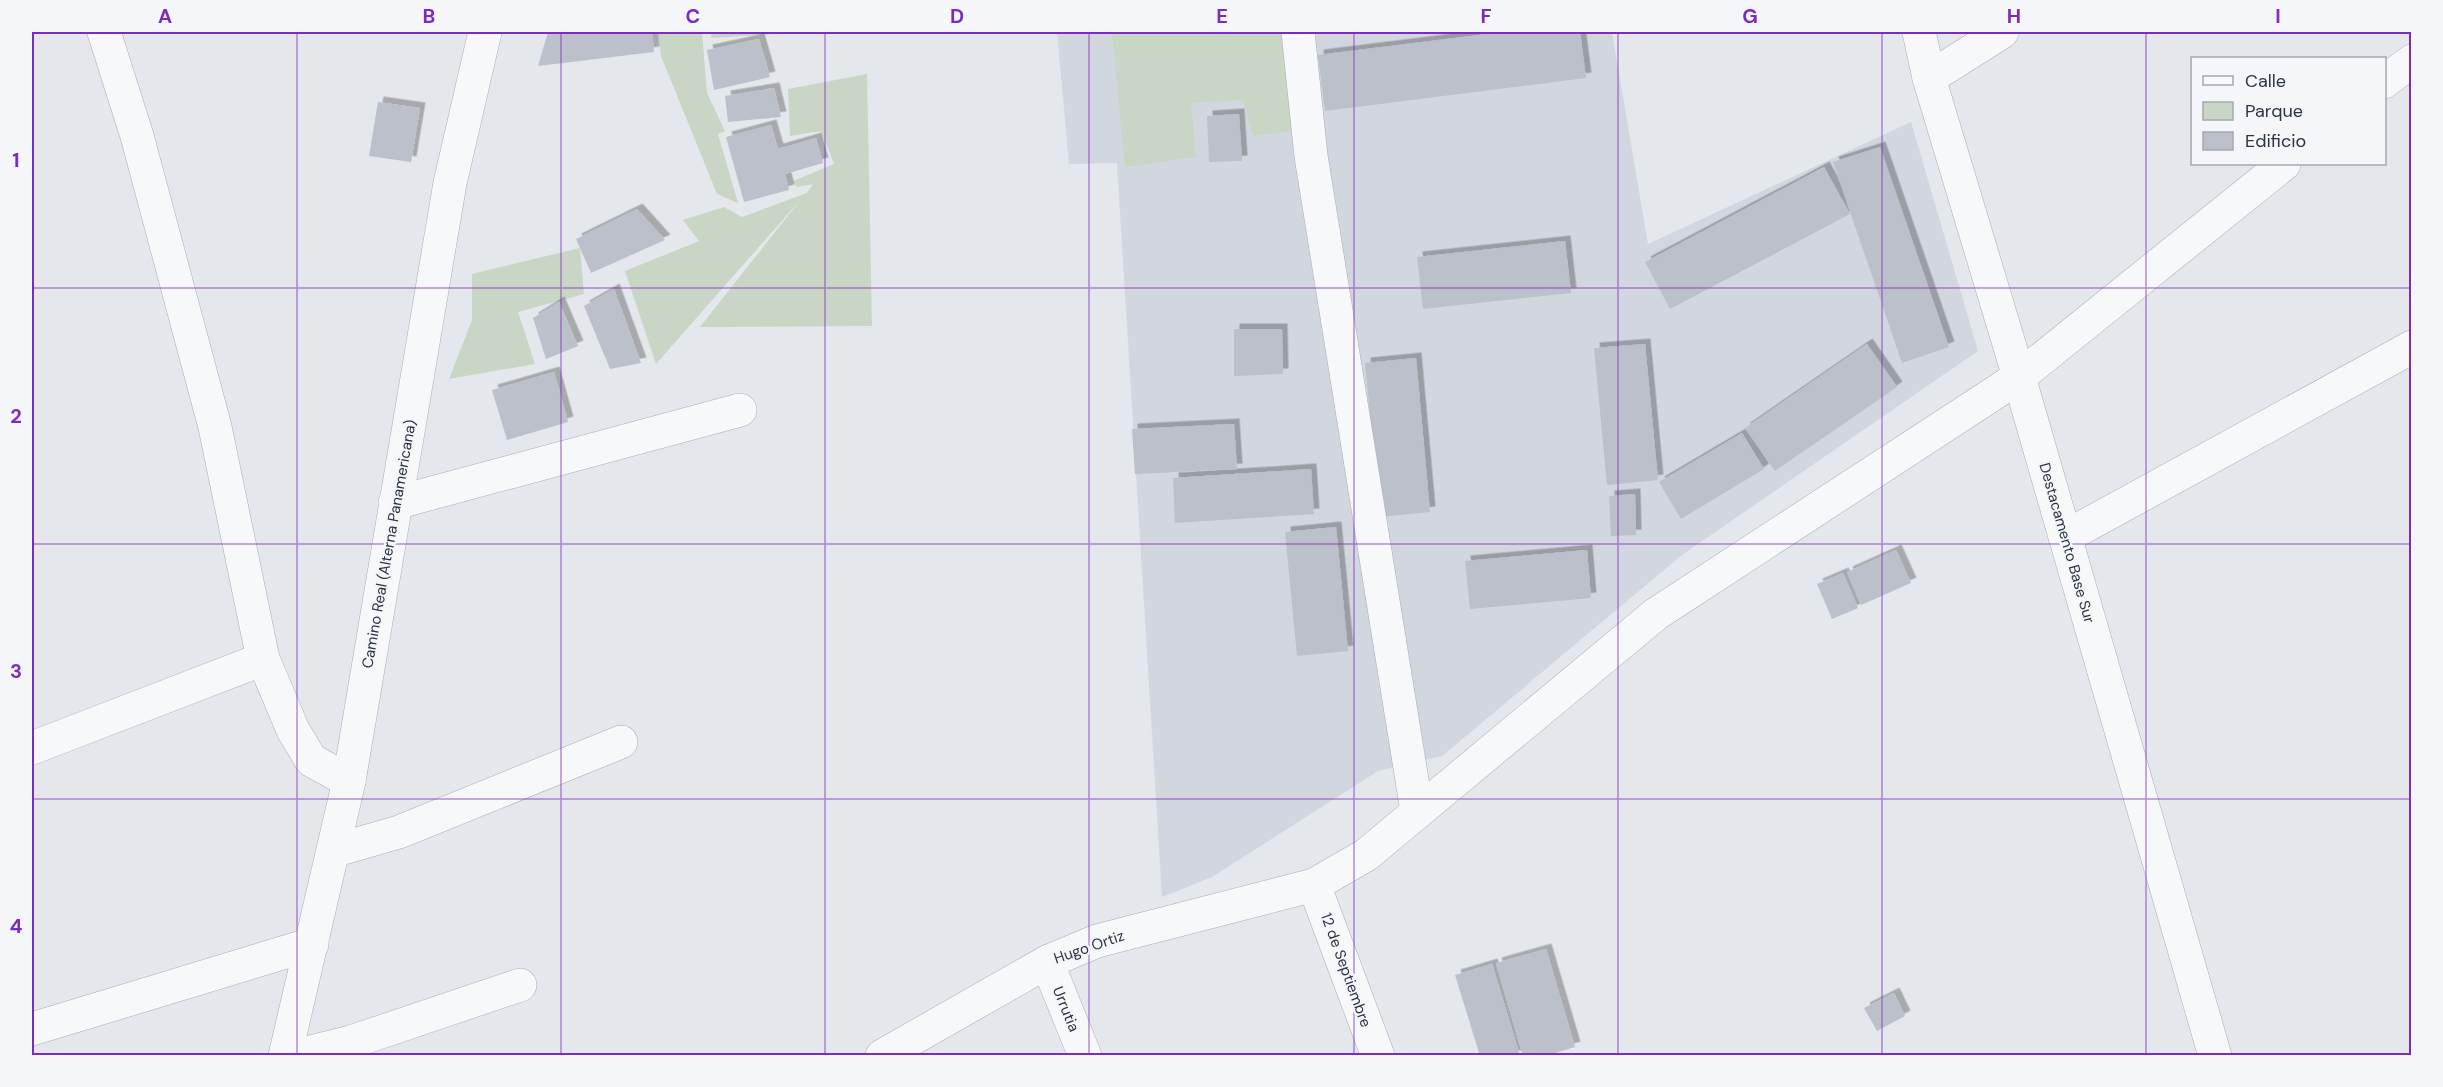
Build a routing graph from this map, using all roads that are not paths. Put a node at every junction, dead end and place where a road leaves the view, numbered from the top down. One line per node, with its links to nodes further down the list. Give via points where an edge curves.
1 (104, 32): 15 (street, via 143,157 215,427)
2 (485, 32): 13 (street, Camino Real (Alterna Panamericana), via 450,183)
3 (1298, 32): 19 (street, via 1313,168)
4 (1919, 32): 7 (street, Destacamento Base Sur)
5 (2002, 32): 7 (street)
6 (2412, 61): 8 (street)
7 (1929, 78): 11 (street, Destacamento Base Sur)
8 (2386, 81)
9 (2283, 165): 11 (street, Hugo Ortiz)
10 (2412, 347): 14 (street)
11 (2019, 377): 14 (street, Destacamento Base Sur); 19 (street, Hugo Ortiz, via 1656,614)
12 (740, 410): 13 (street)
13 (395, 503): 18 (street, Camino Real (Alterna Panamericana))
14 (2065, 537): 31 (street, Destacamento Base Sur)
15 (263, 659): 17 (street); 18 (street, via 293,730 311,760)
16 (621, 742): 20 (street, via 399,832)
17 (32, 748)
18 (349, 781): 20 (street, Camino Real (Alterna Panamericana))
19 (1417, 811): 21 (street, Hugo Ortiz, via 1366,855)
20 (333, 851): 22 (street, Camino Real (Alterna Panamericana))
21 (1314, 885): 23 (street, Hugo Ortiz, via 1097,941); 30 (street, 12 de Septiembre)
22 (312, 944): 25 (street); 26 (street, Camino Real (Alterna Panamericana))
23 (1047, 962): 28 (street, Hugo Ortiz); 29 (street, Urrutia)
24 (520, 985): 27 (street, via 351,1042)
25 (32, 1029)
26 (285, 1056)
27 (294, 1056)
28 (882, 1056)
29 (1085, 1056)
30 (1378, 1056)
31 (2215, 1056)

